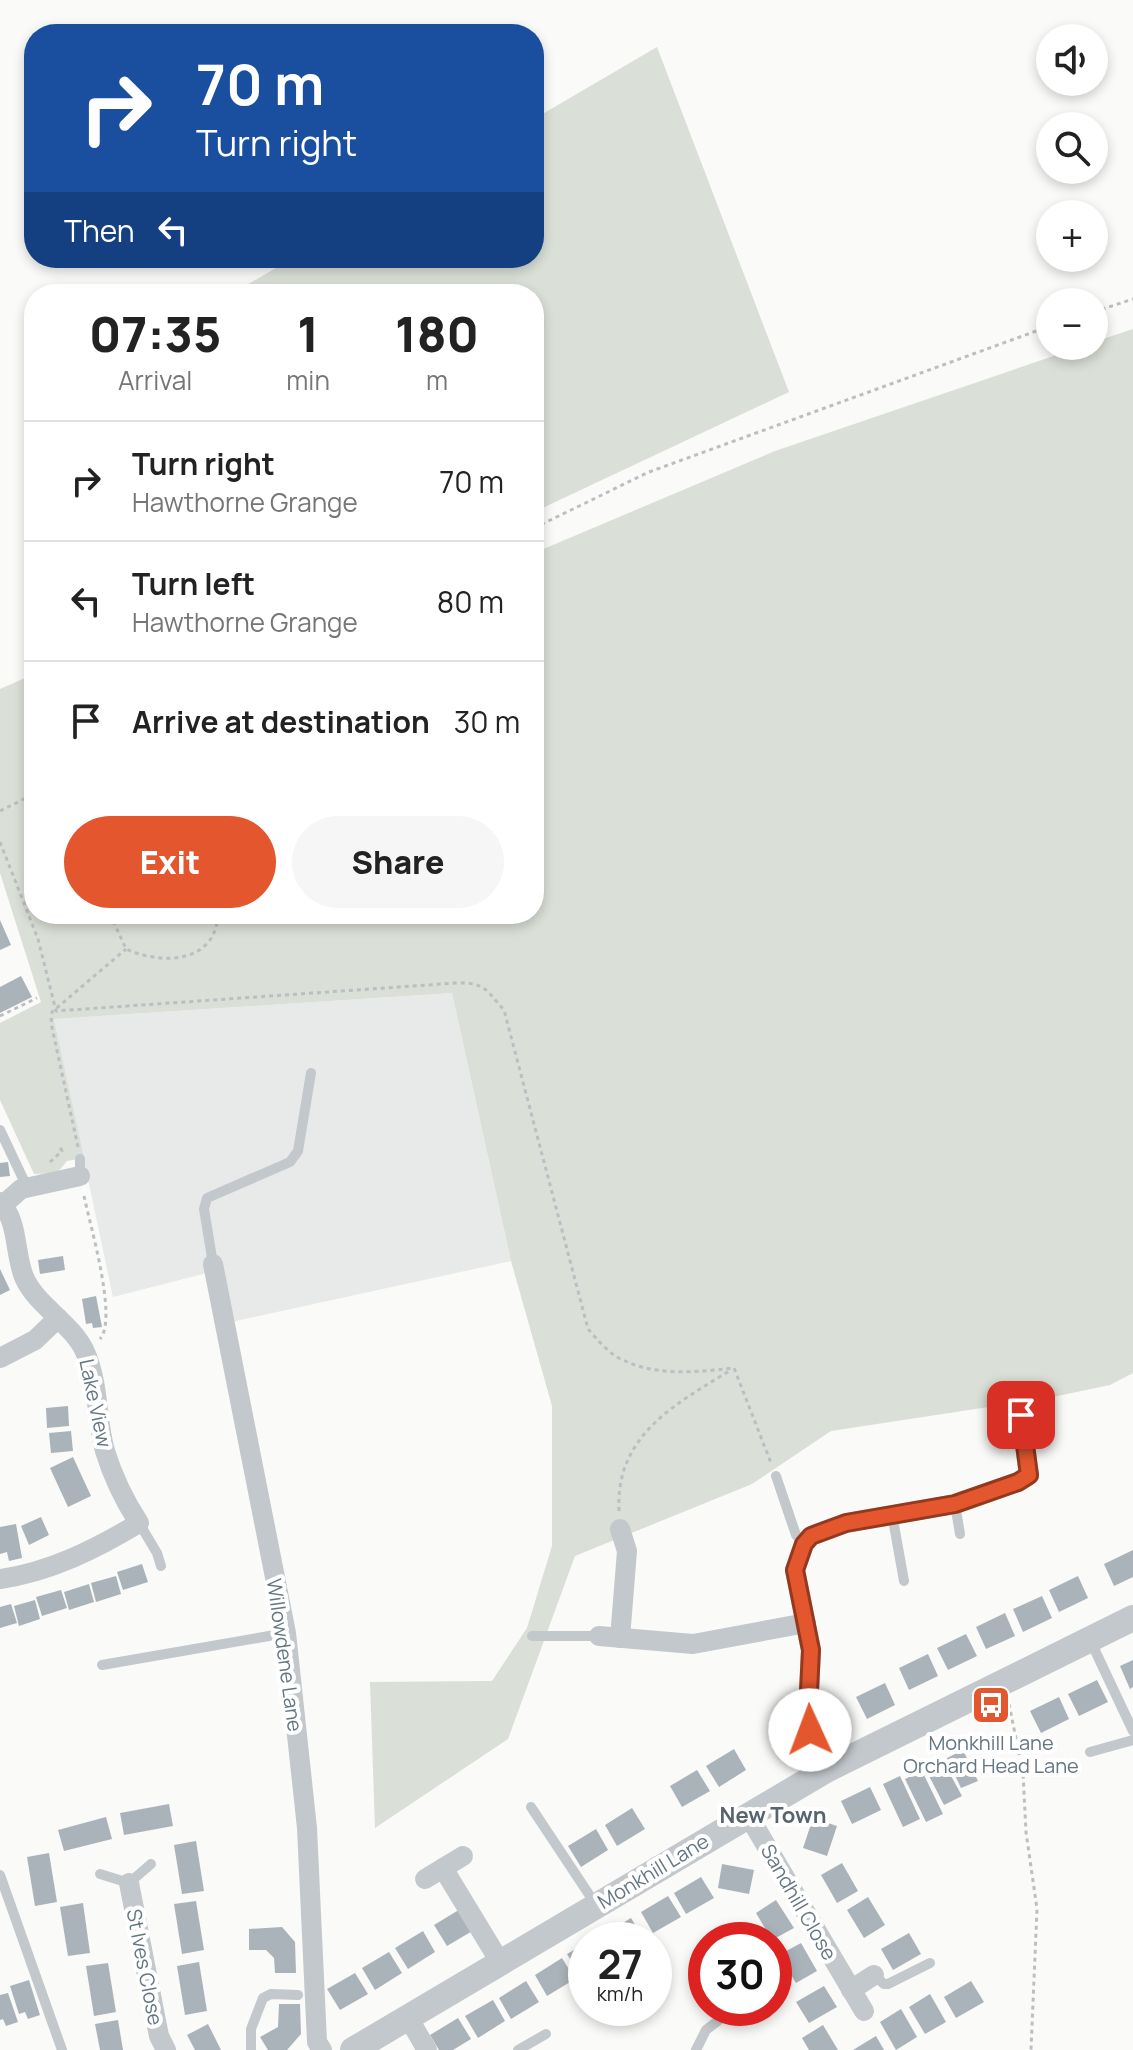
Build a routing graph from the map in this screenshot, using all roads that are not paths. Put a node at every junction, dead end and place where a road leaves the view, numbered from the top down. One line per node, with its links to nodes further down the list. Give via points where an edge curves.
1 (311, 1073): 6 (lane, via 298,1151 290,1162 207,1198)
2 (0, 1130): 4 (lane)
3 (80, 1168): 4 (street, Lake View)
4 (27, 1187): 5 (street, Lake View)
5 (2, 1204): 7 (street, Lake View, via 10,1214 24,1277)
6 (213, 1264): 22 (street, Willowdene Lane)
7 (58, 1318): 8 (street, via 35,1340); 13 (street, Lake View, via 86,1354 105,1450 120,1494)
8 (0, 1358)
9 (1021, 1415): 11 (street, via 1038,1476)
10 (776, 1476): 16 (lane)
11 (955, 1504): 12 (street); 15 (lane)
12 (892, 1514): 16 (street, via 846,1523 811,1536); 19 (lane)
13 (139, 1523): 17 (lane, Lake View); 18 (street, via 44,1569)
14 (620, 1529): 25 (street, via 627,1551)
15 (960, 1534)
16 (804, 1544): 21 (street, via 795,1570)
17 (161, 1566)
18 (0, 1579)
19 (904, 1581)
20 (1133, 1618): 26 (street, Monkhill Lane)
21 (806, 1623): 25 (street, via 693,1644); 31 (street, via 810,1730)
22 (286, 1633): 27 (lane); 55 (street, Willowdene Lane, via 307,1828 317,2042)
23 (532, 1636): 24 (lane)
24 (599, 1636): 25 (street)
25 (620, 1638)
26 (1090, 1640): 28 (lane); 31 (street, Monkhill Lane)
27 (102, 1665)
28 (1133, 1731)
29 (1133, 1740): 30 (lane)
30 (1090, 1752)
31 (826, 1770): 33 (street, Monkhill Lane)
32 (531, 1807): 41 (lane)
33 (748, 1815): 41 (street, Monkhill Lane); 45 (street, Sandhill Close)
34 (463, 1856): 36 (street)
35 (151, 1864): 40 (lane, St Ives Close)
36 (443, 1868): 39 (street); 42 (street)
37 (100, 1874): 40 (lane, St Ives Close)
38 (0, 1875): 52 (lane)
39 (425, 1879)
40 (129, 1883): 53 (street, St Ives Close)
41 (596, 1905): 42 (street, Monkhill Lane)
42 (500, 1962): 48 (street, Monkhill Lane)
43 (930, 1963): 44 (lane, via 888,1984)
44 (874, 1975): 45 (street)
45 (851, 1990): 47 (street, Sandhill Close)
46 (298, 1995): 54 (lane, via 263,1998 251,2029)
47 (864, 2011)
48 (409, 2019): 51 (street, Monkhill Lane); 57 (street)
49 (711, 2026): 59 (lane)
50 (546, 2034): 58 (lane)
51 (382, 2042): 56 (street, Monkhill Lane)
52 (62, 2050)
53 (166, 2050)
54 (251, 2050)
55 (322, 2050)
56 (353, 2050)
57 (427, 2050)
58 (518, 2050)
59 (696, 2050)

